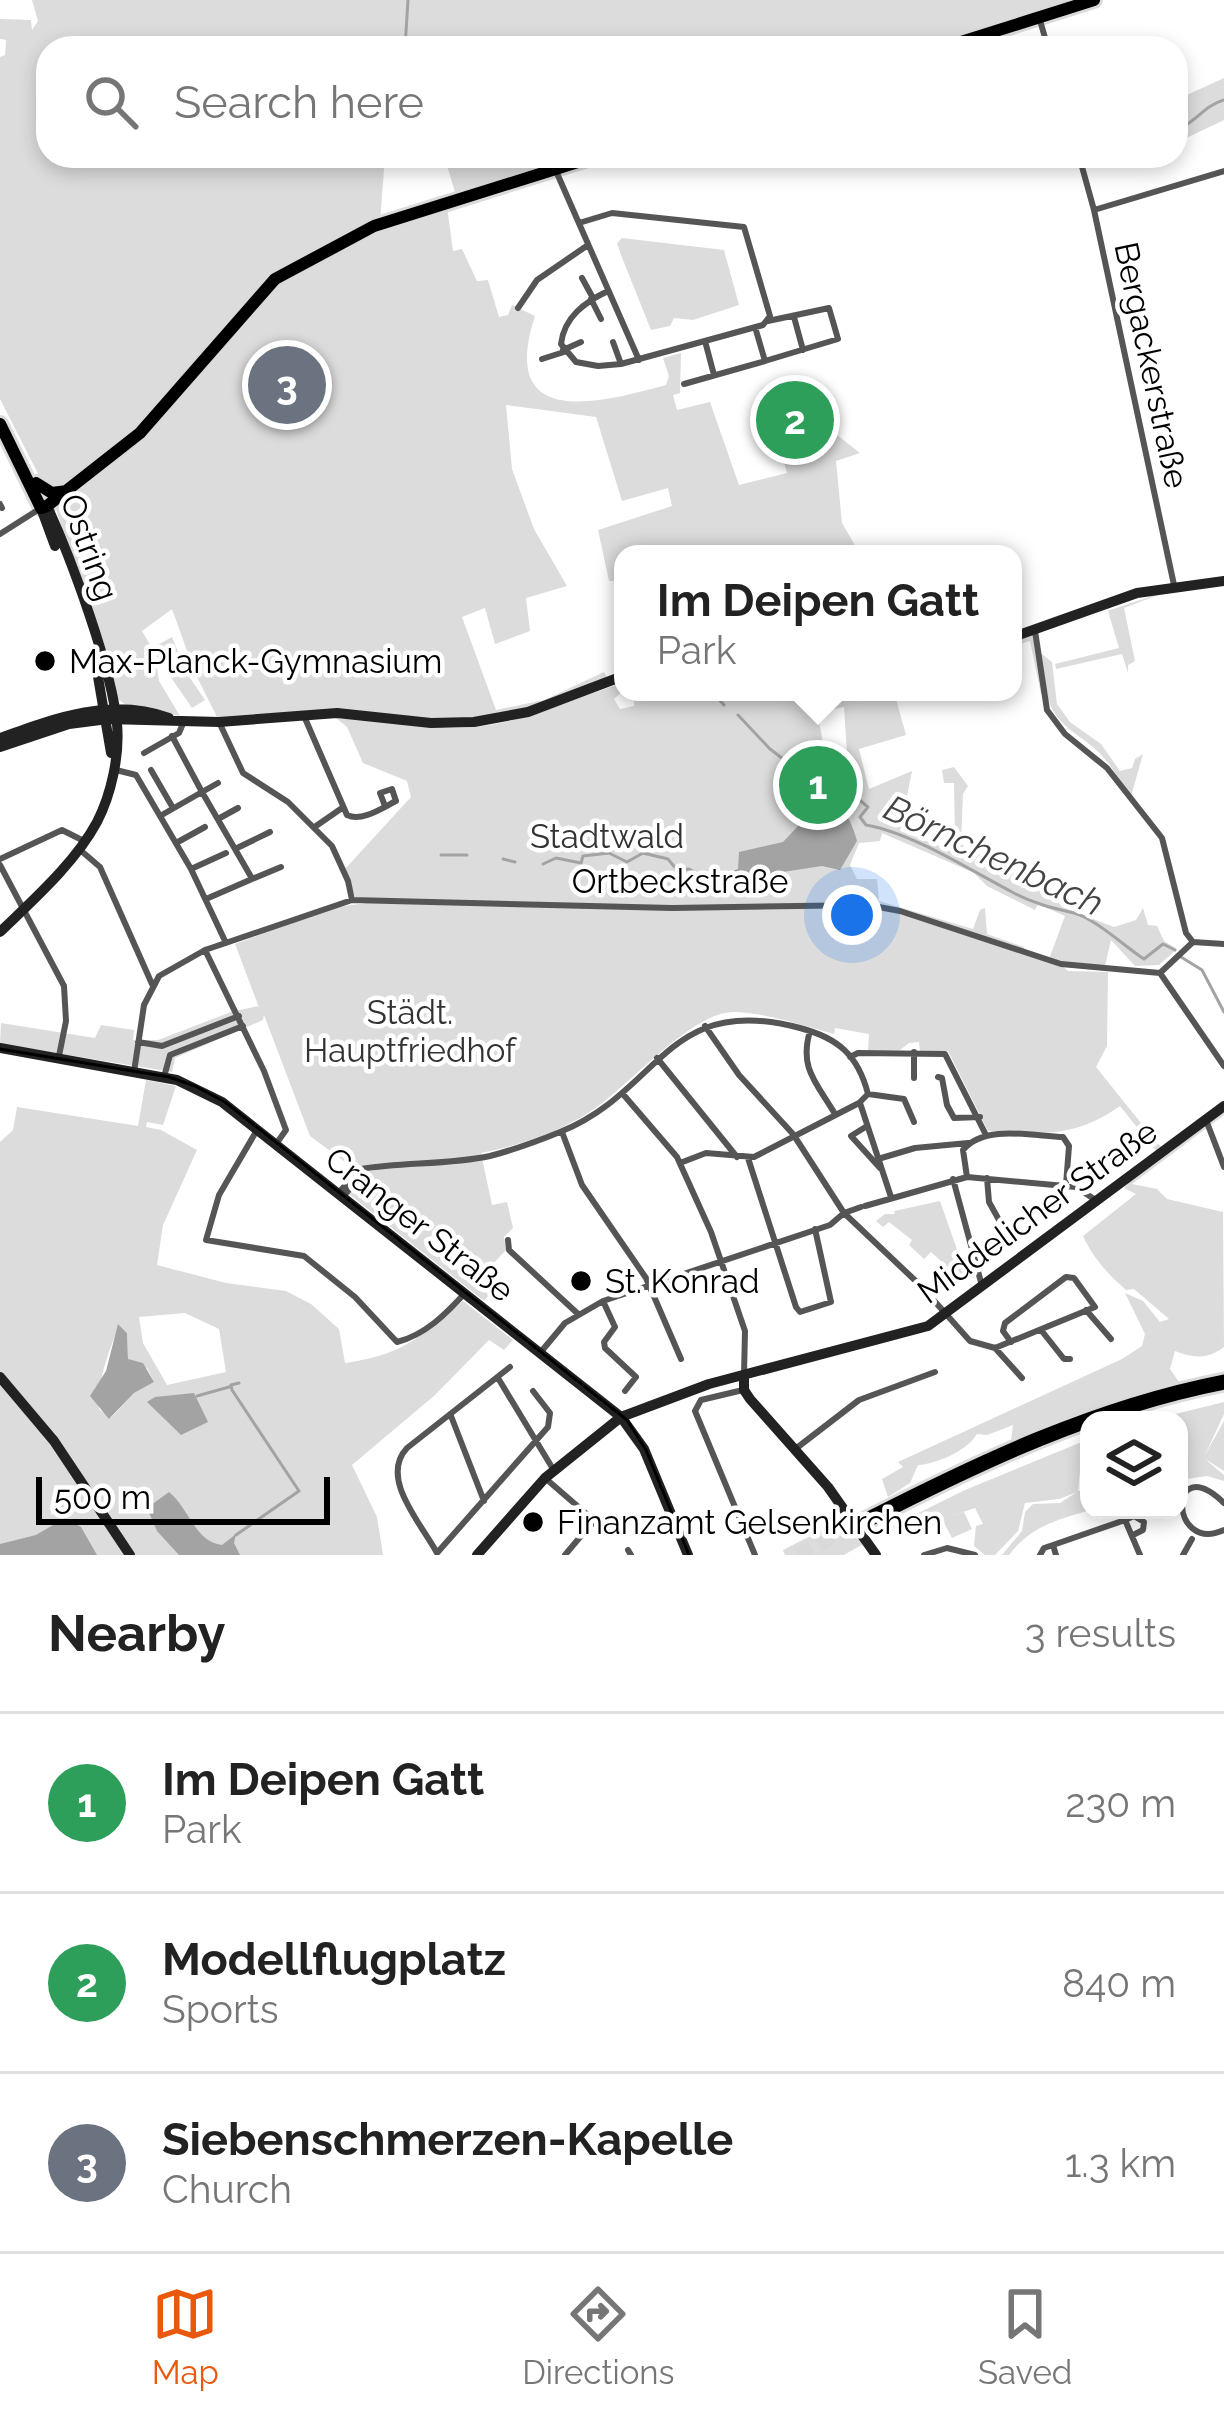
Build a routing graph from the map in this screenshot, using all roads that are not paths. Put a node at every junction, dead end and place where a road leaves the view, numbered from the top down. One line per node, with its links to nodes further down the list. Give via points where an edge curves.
1 (1094, 0): 2 (main road)
2 (1039, 17): 3 (main road); 4 (street)
3 (980, 36)
4 (1045, 36)
5 (558, 168): 7 (main road)
6 (1082, 168): 9 (street, Bergackerstraße)
7 (555, 169): 10 (street); 34 (main road, via 374,226 275,279 140,433)
8 (1224, 171): 9 (street)
9 (1094, 210): 38 (street, Bergackerstraße)
10 (579, 223): 11 (street); 18 (street, via 612,213 744,227)
11 (588, 245): 13 (street); 15 (street, via 537,280)
12 (581, 278): 14 (street)
13 (608, 291): 14 (street); 26 (street)
14 (592, 299): 17 (street); 24 (street, via 565,326)
15 (518, 308)
16 (794, 317): 18 (street); 23 (street); 23 (street, via 829,308 838,337)
17 (601, 319)
18 (768, 321): 19 (street)
19 (755, 327): 20 (street); 27 (street)
20 (705, 341): 26 (street); 29 (street)
21 (581, 342): 24 (street)
22 (613, 342): 28 (street)
23 (803, 350): 27 (street)
24 (564, 351): 25 (street); 28 (street, via 586,365)
25 (542, 359)
26 (639, 360): 28 (street)
27 (765, 361): 29 (street)
28 (620, 364)
29 (714, 375): 30 (street)
30 (684, 384)
31 (0, 410): 33 (main road, Ostring)
32 (0, 424): 35 (main road, Ostring)
33 (36, 482): 34 (main road, via 52,493); 35 (main road, Ostring)
34 (68, 491): 35 (main road)
35 (44, 507): 36 (street); 42 (main road, Ostring, via 82,601)
36 (0, 534)
37 (1224, 580): 38 (main road)
38 (1174, 585): 39 (main road)
39 (1035, 629): 40 (main road); 76 (street, via 1047,710 1162,838)
40 (1022, 634)
41 (614, 679): 43 (main road, via 528,712 474,722)
42 (111, 714): 44 (main road); 45 (main road, via 146,711); 48 (main road); 49 (main road, via 69,715); 51 (main road)
43 (304, 716): 46 (main road); 58 (street)
44 (134, 721): 45 (main road); 48 (main road)
45 (180, 721): 46 (main road); 47 (street, via 182,731)
46 (219, 722): 61 (street, via 243,773)
47 (172, 736): 50 (street); 54 (street)
48 (118, 740): 51 (main road)
49 (0, 742)
50 (144, 753)
51 (112, 769): 59 (street, via 136,775); 65 (main road, via 106,800)
52 (151, 770): 56 (street)
53 (218, 783): 54 (street)
54 (202, 792): 56 (street); 60 (street)
55 (385, 806): 58 (street, via 353,818)
56 (173, 808): 59 (street)
57 (238, 808): 60 (street)
58 (342, 808): 61 (street)
59 (160, 816): 64 (street)
60 (218, 819): 66 (street)
61 (316, 826): 73 (street)
62 (205, 827): 64 (street)
63 (269, 832): 66 (street)
64 (176, 843): 70 (street)
65 (81, 845): 68 (street, via 62,830); 74 (main road); 81 (street, via 100,867)
66 (235, 849): 71 (street)
67 (226, 853): 70 (street)
68 (0, 862): 74 (street)
69 (281, 867): 71 (street)
70 (191, 869): 72 (street)
71 (252, 879): 72 (street)
72 (206, 899): 77 (street)
73 (352, 900): 77 (street, Ortbeckstraße); 80 (street, Ortbeckstraße, via 868,905 1060,964)
74 (24, 909): 75 (main road); 91 (street, via 64,986)
75 (0, 932)
76 (1192, 942): 78 (street); 80 (street)
77 (226, 943): 79 (street, Ortbeckstraße)
78 (1224, 944)
79 (205, 950): 81 (street, Ortbeckstraße); 82 (street)
80 (1160, 973): 92 (street)
81 (152, 984): 86 (street)
82 (238, 1016): 84 (street); 86 (street, via 162,1046)
83 (705, 1026): 85 (street, via 758,1018); 90 (street); 108 (street)
84 (243, 1027): 94 (street, via 170,1054); 111 (street, via 286,1130)
85 (810, 1030): 89 (street, via 831,1036); 101 (street, via 805,1064)
86 (138, 1042): 93 (street)
87 (0, 1051): 91 (main road, Cranger Straße)
88 (914, 1052): 89 (street); 95 (street); 102 (street, via 950,1058)
89 (850, 1057): 98 (street)
90 (658, 1058): 97 (street); 112 (street)
91 (59, 1060): 93 (main road, Cranger Straße)
92 (1224, 1066)
93 (134, 1072): 94 (main road, Cranger Straße)
94 (164, 1077): 106 (main road, Cranger Straße, via 201,1089)
95 (914, 1078)
96 (938, 1078): 102 (street, via 954,1118)
97 (622, 1093): 107 (street); 115 (street)
98 (868, 1094): 99 (street); 104 (street, via 904,1099)
99 (859, 1102): 101 (street); 105 (street)
100 (1224, 1106): 103 (main road, Middelicher Straße)
101 (836, 1114): 108 (street)
102 (980, 1117): 109 (street)
103 (1206, 1120): 116 (street); 124 (main road, Middelicher Straße)
104 (914, 1122)
105 (867, 1126): 114 (street); 117 (street, via 851,1136)
106 (258, 1130): 111 (main road, Cranger Straße); 133 (street, via 219,1195 206,1240 304,1256 397,1342 437,1321)
107 (562, 1132): 122 (street, via 493,1155 374,1167); 131 (street, via 582,1185)
108 (793, 1134): 113 (street); 125 (street)
109 (986, 1135): 110 (street); 121 (street, via 1066,1139)
110 (968, 1143): 114 (street); 118 (street)
111 (276, 1144): 122 (main road, Cranger Straße)
112 (737, 1157): 113 (street); 115 (street, via 706,1153)
113 (748, 1158): 129 (street)
114 (878, 1159): 117 (street)
115 (680, 1162): 130 (street)
116 (1224, 1167)
117 (882, 1171): 123 (street)
118 (967, 1177): 119 (street); 120 (street)
119 (987, 1178): 121 (street); 126 (street)
120 (953, 1179): 123 (street); 132 (street)
121 (1066, 1185): 124 (street)
122 (340, 1195): 133 (main road, Cranger Straße)
123 (891, 1197): 125 (street)
124 (1097, 1202): 132 (main road, Middelicher Straße)
125 (844, 1214): 127 (street); 137 (street)
126 (999, 1220)
127 (815, 1229): 129 (street); 129 (street, via 831,1302 800,1312)
128 (508, 1240): 136 (street, via 509,1250)
129 (776, 1243): 130 (street)
130 (721, 1263): 131 (street); 147 (street, via 745,1331)
131 (649, 1284): 134 (street); 143 (street)
132 (982, 1289): 137 (main road, Middelicher Straße)
133 (465, 1293): 142 (main road, Cranger Straße)
134 (603, 1301): 136 (street); 154 (street, via 615,1327 605,1348 635,1377)
135 (1086, 1310): 138 (street); 139 (street); 140 (street, via 1095,1307 1066,1276 1004,1323)
136 (578, 1313): 142 (street)
137 (948, 1315): 141 (street, via 970,1341); 147 (main road, Middelicher Straße, via 905,1335)
138 (1041, 1330): 140 (street); 144 (street)
139 (1111, 1339)
140 (1011, 1342): 141 (street)
141 (995, 1348): 150 (street)
142 (540, 1353): 159 (main road, Cranger Straße)
143 (681, 1359)
144 (1070, 1359)
145 (510, 1367): 149 (street)
146 (935, 1372): 163 (street, via 860,1400)
147 (744, 1376): 153 (main road); 159 (main road, Middelicher Straße, via 664,1398)
148 (0, 1377): 173 (main road)
149 (498, 1378): 158 (street); 162 (street)
150 (1022, 1378)
151 (1224, 1382): 156 (highway)
152 (533, 1390): 162 (street, via 551,1417)
153 (744, 1390): 163 (main road); 177 (street, via 701,1400 695,1411)
154 (625, 1391)
155 (1224, 1391): 157 (highway)
156 (1114, 1411)
157 (1148, 1411)
158 (452, 1416): 165 (street); 172 (street, via 402,1452 395,1470)
159 (623, 1419): 164 (main road, Middelicher Straße); 176 (main road, Cranger Straße, via 644,1449)
160 (1080, 1423): 161 (highway, via 963,1471 867,1525)
161 (1080, 1433)
162 (535, 1442): 164 (street); 165 (street)
163 (794, 1450): 178 (main road)
164 (549, 1474): 174 (main road, Middelicher Straße); 175 (street, via 591,1520)
165 (484, 1501): 172 (street)
166 (1224, 1503): 170 (street, via 1205,1492 1188,1498 1179,1517)
167 (1125, 1520): 169 (street); 169 (street, via 1144,1522); 171 (street)
168 (1224, 1530): 170 (street)
169 (1133, 1535): 183 (street)
170 (1192, 1539): 184 (street)
171 (1053, 1545): 181 (street); 182 (street)
172 (436, 1554)
173 (130, 1555)
174 (477, 1555)
175 (565, 1555)
176 (688, 1555)
177 (755, 1555)
178 (876, 1555)
179 (924, 1555): 180 (street, via 947,1548)
180 (975, 1555)
181 (1040, 1555)
182 (1056, 1555)
183 (1140, 1555)
184 (1183, 1555)

